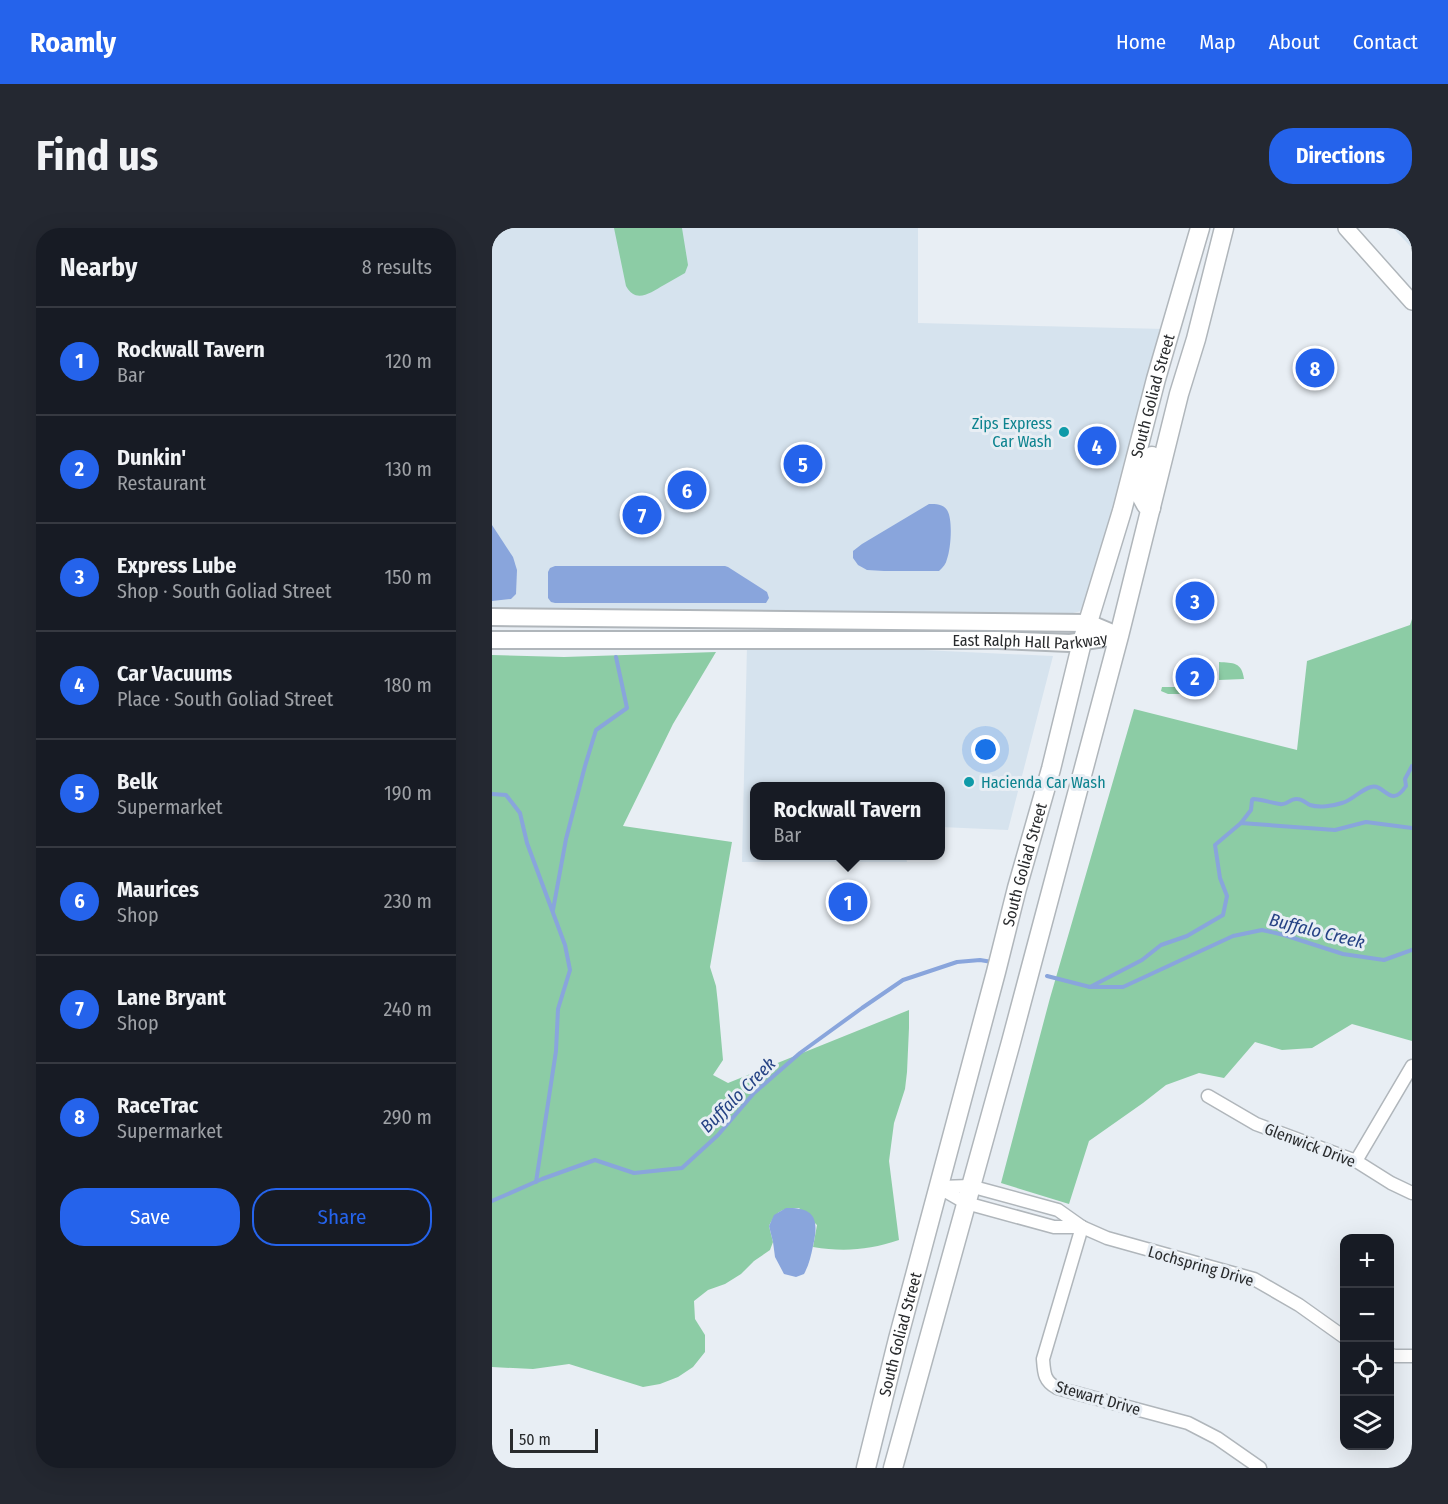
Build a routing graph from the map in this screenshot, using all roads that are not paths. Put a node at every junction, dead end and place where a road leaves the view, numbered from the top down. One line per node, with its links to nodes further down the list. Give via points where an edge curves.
1 (1200, 228): 5 (main road, South Goliad Street)
2 (1346, 228): 4 (street)
3 (1224, 230): 6 (main road, South Goliad Street)
4 (1412, 302)
5 (1156, 379): 6 (main road, via 1169,390 1141,496); 11 (main road, South Goliad Street)
6 (1151, 508): 12 (main road, South Goliad Street)
7 (492, 617): 8 (main road, East Ralph Hall Parkway)
8 (538, 617): 9 (main road, East Ralph Hall Parkway); 14 (main road)
9 (790, 621): 10 (main road, East Ralph Hall Parkway); 15 (main road)
10 (874, 621): 11 (main road, East Ralph Hall Parkway); 16 (main road)
11 (1088, 623): 12 (main road, East Ralph Hall Parkway); 17 (main road, South Goliad Street)
12 (1119, 636): 17 (main road, East Ralph Hall Parkway); 23 (main road, South Goliad Street)
13 (492, 640): 14 (main road, East Ralph Hall Parkway)
14 (538, 641): 15 (main road, East Ralph Hall Parkway)
15 (791, 641): 16 (main road, East Ralph Hall Parkway)
16 (874, 641): 17 (main road, East Ralph Hall Parkway)
17 (1082, 642): 21 (main road, South Goliad Street)
18 (1412, 1066): 20 (street)
19 (1208, 1096): 20 (street, Glenwick Drive, via 1256,1124)
20 (1356, 1161): 22 (street, Glenwick Drive)
21 (940, 1187): 23 (street, Lochspring Drive); 28 (main road, South Goliad Street)
22 (1412, 1193)
23 (968, 1194): 24 (street, Lochspring Drive, via 1054,1227); 24 (street, Lochspring Drive, via 1058,1210); 29 (main road, South Goliad Street)
24 (1082, 1227): 25 (street, Lochspring Drive, via 1107,1238 1254,1279); 30 (street, Stewart Drive, via 1043,1359 1049,1384 1188,1423)
25 (1340, 1334)
26 (1394, 1356): 27 (street)
27 (1412, 1356)
28 (866, 1468)
29 (893, 1468)
30 (1260, 1468)

